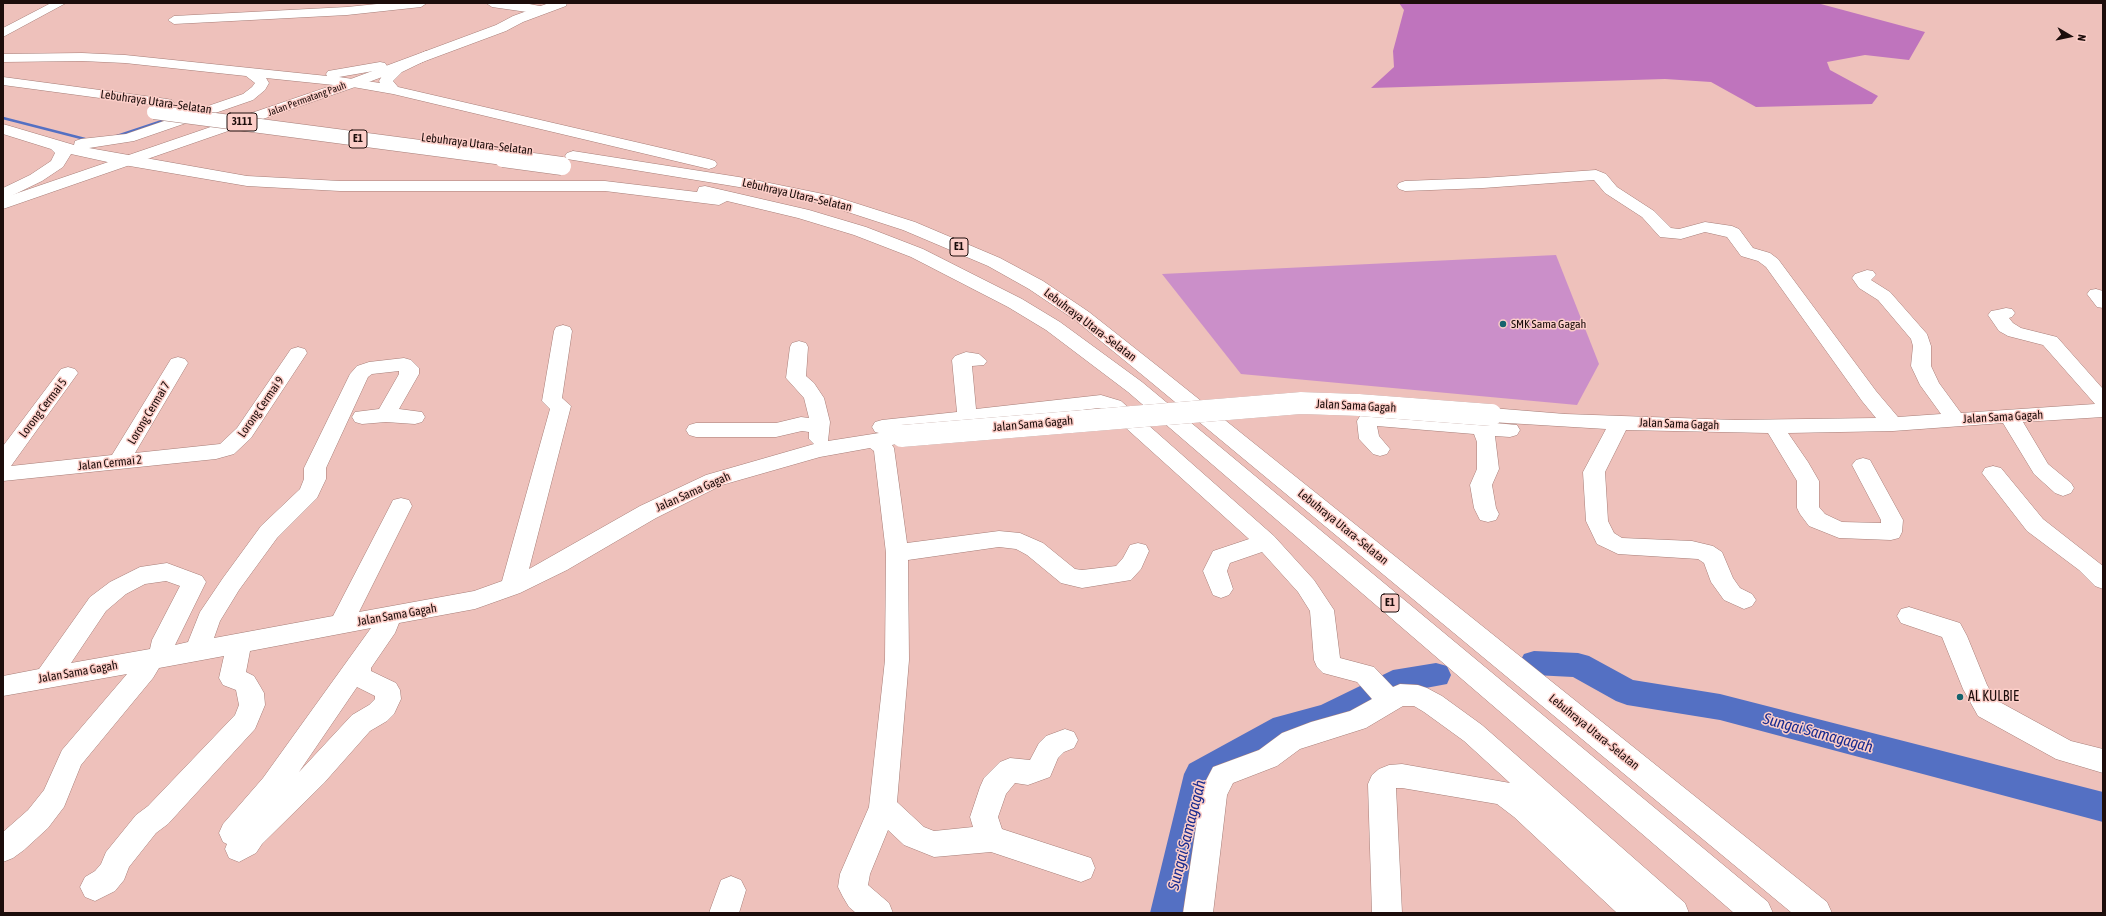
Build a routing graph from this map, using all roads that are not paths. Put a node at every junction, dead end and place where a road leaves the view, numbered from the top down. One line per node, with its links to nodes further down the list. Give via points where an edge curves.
1 (60, 3): 10 (street)
2 (385, 3): 7 (street)
3 (421, 3): 7 (street)
4 (492, 3): 6 (street)
5 (557, 4): 6 (main road, Jalan Permatang Pauh / 3111)
6 (540, 7): 9 (main road, Jalan Permatang Pauh / 3111)
7 (348, 9): 8 (street, via 251,11)
8 (176, 18)
9 (518, 19): 11 (main road, Jalan Permatang Pauh / 3111, via 501,28); 13 (main road, Jalan Permatang Pauh / 3111, via 492,24)
10 (3, 33)
11 (426, 55): 18 (main road, Jalan Permatang Pauh / 3111); 19 (main road, via 397,69 389,76 386,81)
12 (3, 58): 14 (main road, via 112,58)
13 (380, 66): 15 (main road, via 338,73); 17 (main road, Jalan Permatang Pauh / 3111)
14 (249, 72): 15 (main road); 22 (main road, via 262,83 258,90 248,97 138,135 92,144)
15 (288, 76): 17 (main road)
16 (3, 81): 25 (main road, Lebuhraya Utara–Selatan / E1)
17 (336, 81): 18 (main road); 23 (main road, Jalan Permatang Pauh / 3111)
18 (353, 83): 19 (main road); 24 (main road, Jalan Permatang Pauh / 3111)
19 (393, 90): 28 (main road, via 741,171)
20 (3, 91): 25 (main road, Lebuhraya Utara–Selatan / E1, bridge, via 154,112)
21 (3, 130): 22 (main road)
22 (50, 143): 23 (main road); 27 (main road, via 63,153 57,164)
23 (112, 158): 24 (main road); 27 (main road, Jalan Permatang Pauh / 3111)
24 (131, 161): 29 (main road, Jalan Permatang Pauh / 3111); 30 (main road, via 247,181 302,185 597,186 640,189)
25 (568, 161): 28 (main road, Lebuhraya Utara–Selatan / E1, via 745,183); 30 (main road, Lebuhraya Utara–Selatan / E1, via 730,195)
26 (1405, 186): 48 (street, via 1596,176 1611,190 1648,214 1666,233 1681,234 1705,227 1733,233 1747,252 1764,257 1772,263 1869,396)
27 (3, 196)
28 (827, 200): 96 (main road, Lebuhraya Utara–Selatan / E1, via 909,226 994,262 1036,285 1082,316)
29 (3, 204)
30 (803, 214): 95 (main road, Lebuhraya Utara–Selatan / E1, via 860,231 917,253 1015,303 1087,350 1141,392)
31 (1867, 275): 45 (street, via 1861,278 1865,284 1884,296 1920,338 1920,366 1930,385)
32 (2006, 313): 39 (street, via 1997,315 2006,327 2015,332 2050,341)
33 (563, 331): 70 (street, via 552,401 561,406)
34 (799, 347): 50 (street, via 796,378 807,387 814,398)
35 (298, 353): 57 (street, Lorong Cermai 9, via 244,433 228,448)
36 (977, 361): 41 (street, via 972,358 962,360)
37 (178, 364): 59 (street, Lorong Cermai 7)
38 (68, 373): 58 (street, Lorong Cermai 5)
39 (2100, 412): 44 (street, Jalan Sama Gagah)
40 (386, 415): 42 (street); 43 (street); 77 (street, via 409,374 404,364 369,368 360,374 315,468 315,480 309,493 269,532 231,584 209,618)
41 (967, 416): 52 (street, via 1101,401 1114,406); 54 (street, via 878,428 851,437)
42 (362, 417)
43 (415, 417)
44 (2010, 418): 45 (street, Jalan Sama Gagah); 63 (street, via 2041,469)
45 (1956, 420): 48 (street, Jalan Sama Gagah)
46 (1487, 422): 47 (street, Jalan Sama Gagah, via 1559,434 1571,432 1578,421); 53 (street, Jalan Sama Gagah, bridge, via 1360,405 1301,403 1056,422); 55 (street, via 1371,419 1367,421 1369,439); 65 (street, via 1488,469 1481,485)
47 (1620, 422): 49 (street, Jalan Sama Gagah); 72 (street, via 1594,472 1597,521 1605,538 1618,546 1692,549 1705,552 1714,558 1723,582 1732,594)
48 (1893, 424): 49 (street, Jalan Sama Gagah)
49 (1773, 425): 60 (street, via 1791,455 1802,467 1808,481 1808,508 1818,520 1839,530 1891,532 1892,520)
50 (820, 426): 51 (street, via 801,424 776,430); 56 (street)
51 (696, 430)
52 (1144, 434): 53 (street, via 1132,429 1119,428); 66 (street)
53 (886, 442): 54 (street, Jalan Sama Gagah); 68 (street, via 891,520)
54 (844, 446): 56 (street, Jalan Sama Gagah)
55 (1380, 449)
56 (819, 450): 70 (street, Jalan Sama Gagah, via 714,480 648,512 559,564)
57 (216, 452): 59 (street, Jalan Cermai 2)
58 (3, 461)
59 (119, 462): 62 (street, Jalan Cermai 2)
60 (1863, 465)
61 (1993, 473): 69 (street, via 2035,525 2082,559)
62 (3, 474)
63 (2063, 488)
64 (401, 506): 75 (street)
65 (1488, 514)
66 (1266, 542): 71 (street, via 1221,557 1215,571); 82 (street, via 1317,600 1322,610 1326,660 1332,666 1365,674)
67 (1138, 551): 68 (street, via 1133,563 1123,574 1082,579 1069,577 1035,549 1020,541 999,539)
68 (897, 553): 85 (street, via 897,660)
69 (2103, 580)
70 (512, 587): 73 (street, Jalan Sama Gagah, via 475,600)
71 (1221, 589)
72 (1744, 600)
73 (388, 616): 75 (street, Jalan Sama Gagah); 79 (street, via 386,626)
74 (1909, 616): 84 (street, via 1951,630 1976,689 1987,708 2066,751)
75 (341, 624): 76 (street, Jalan Sama Gagah)
76 (239, 643): 77 (street, Jalan Sama Gagah); 89 (street, via 232,678 245,683 251,693 252,705 246,720 158,815 146,824 116,861 114,870 105,882)
77 (197, 650): 78 (street, Jalan Sama Gagah)
78 (156, 658): 80 (street, Jalan Sama Gagah); 80 (street, via 194,582 167,572 140,576 118,588 98,604); 87 (street, via 71,758 54,798 38,819)
79 (358, 667): 79 (street, via 360,677 387,690 385,706 361,723 246,844 236,841)
80 (47, 678): 81 (street, Jalan Sama Gagah)
81 (3, 686)
82 (1387, 698): 91 (street, via 1376,710 1357,720 1291,741 1268,758 1223,776 1213,794); 94 (street, via 1400,695 1418,696 1473,733)
83 (1064, 740): 86 (street, via 1048,751 1040,769 1028,773 1010,770 994,786 984,817)
84 (2103, 761)
85 (883, 807): 86 (street, via 914,836 934,844); 90 (street, via 855,874 853,887 859,897)
86 (991, 839): 88 (street)
87 (3, 849)
88 (1081, 868)
89 (95, 888)
90 (878, 913)
91 (1198, 913)
92 (1387, 913): 93 (street, via 1382,784 1389,777 1402,776 1503,793 1524,808)
93 (1638, 913)
94 (1674, 913)
95 (1757, 913)
96 (1816, 913)

